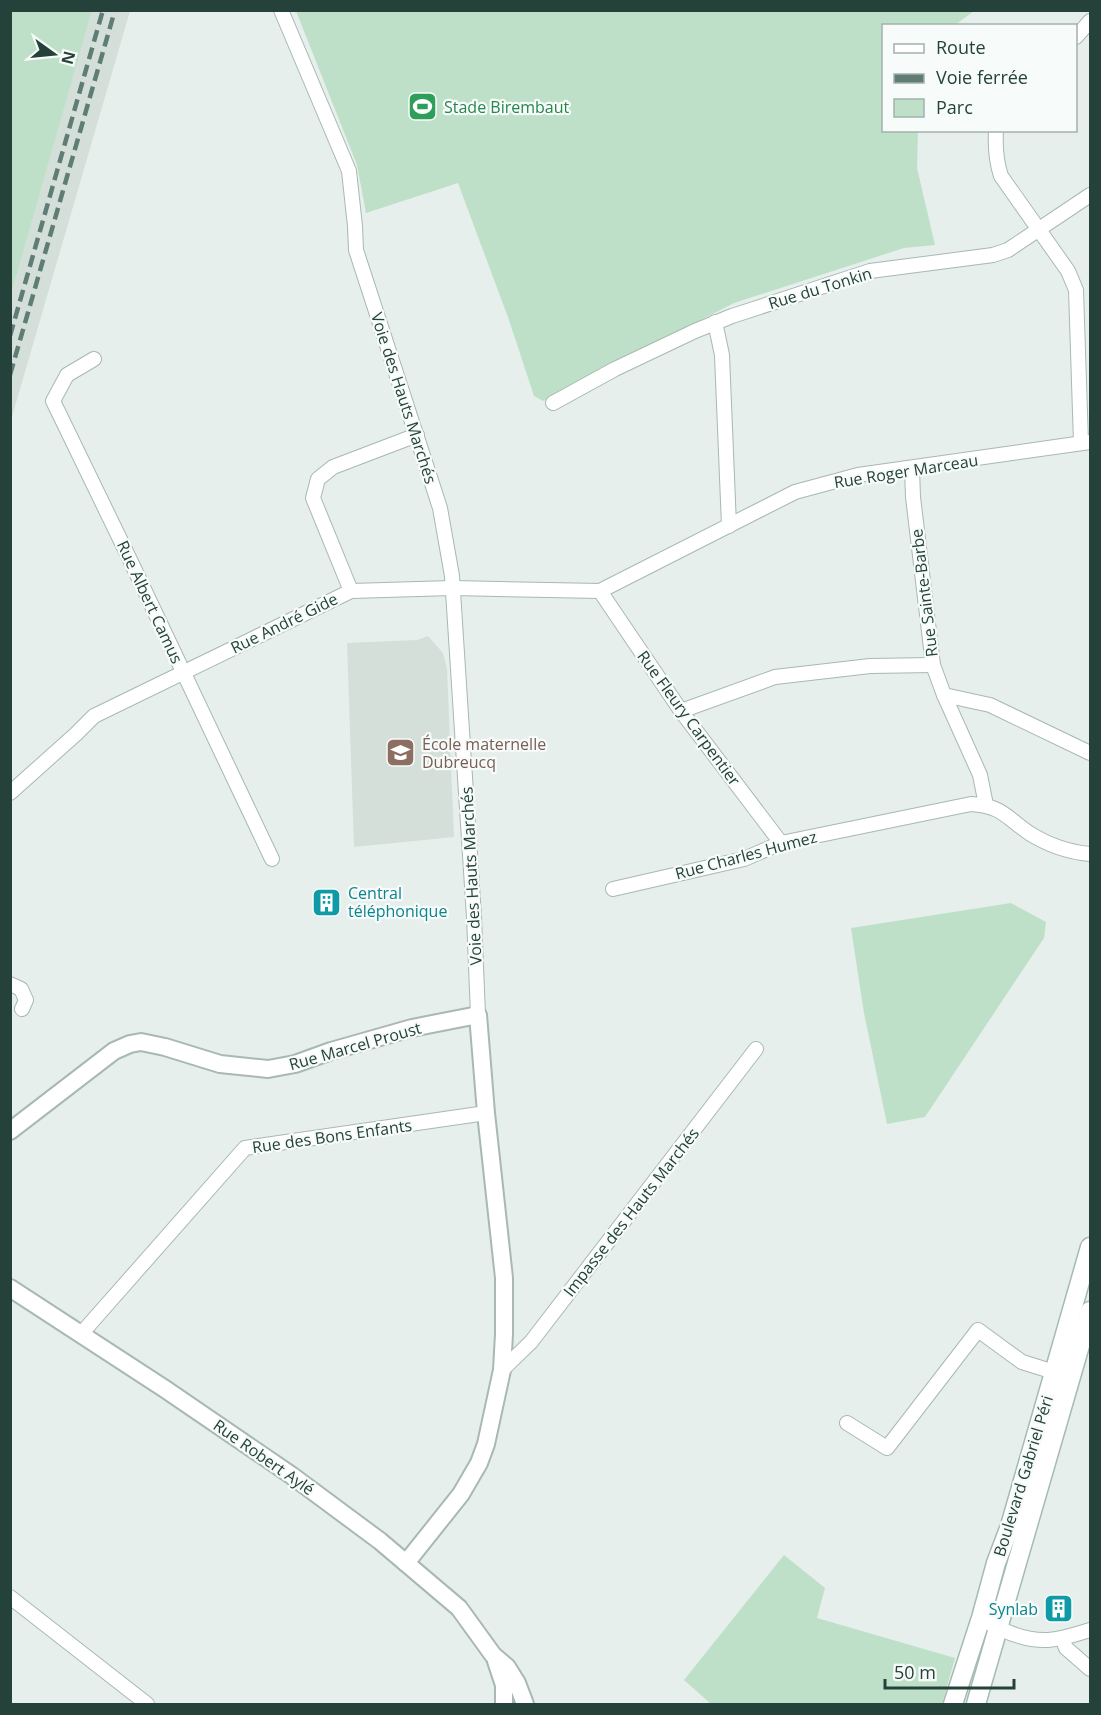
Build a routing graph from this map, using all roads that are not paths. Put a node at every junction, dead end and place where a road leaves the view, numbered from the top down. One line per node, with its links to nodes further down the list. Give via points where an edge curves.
1 (281, 10): 10 (street, Voie des Hauts Marchés, via 349,171 356,250)
2 (1090, 21): 3 (street)
3 (1077, 36)
4 (996, 132): 6 (street, via 1001,176)
5 (1090, 195): 6 (street, Rue du Tonkin)
6 (1038, 230): 7 (street, Rue du Tonkin, via 993,255 870,271); 11 (street, via 1068,271 1076,290)
7 (715, 322): 9 (street, Rue du Tonkin); 13 (street, via 722,355)
8 (94, 359): 18 (street, Rue Albert Camus, via 67,375 53,401)
9 (553, 403)
10 (417, 435): 14 (street, Voie des Hauts Marchés, via 440,508); 15 (street, via 333,467 318,479 313,498)
11 (1086, 442): 12 (street, Rue Roger Marceau)
12 (912, 469): 13 (street, Rue Roger Marceau, via 858,475 795,492); 17 (street, Rue Sainte-Barbe)
13 (729, 526): 16 (street, Rue Roger Marceau)
14 (452, 588): 15 (street, Rue André Gide); 16 (street, Rue André Gide); 30 (street, Voie des Hauts Marchés)
15 (351, 591): 18 (street, Rue André Gide)
16 (600, 591): 20 (street, Rue Fleury Carpentier)
17 (933, 665): 19 (street, Rue Sainte-Barbe); 20 (street, via 870,666 775,677)
18 (183, 672): 22 (street, Rue André Gide, via 94,716); 26 (street, Rue Albert Camus)
19 (944, 695): 21 (street, via 990,705); 23 (street, Rue Sainte-Barbe, via 980,775)
20 (681, 711): 24 (street, Rue Fleury Carpentier)
21 (1090, 753)
22 (10, 793)
23 (986, 805): 24 (street, Rue Charles Humez, via 971,804); 25 (street, via 1050,845)
24 (781, 843): 27 (street, Rue Charles Humez, via 744,860)
25 (1090, 854)
26 (272, 859)
27 (613, 889)
28 (10, 984): 29 (street, via 21,990 26,1000)
29 (22, 1009)
30 (478, 1015): 32 (street, Voie des Hauts Marchés); 33 (street, Rue Marcel Proust, via 412,1028 268,1069 220,1064 141,1042 130,1044)
31 (756, 1049): 38 (street, Impasse des Hauts Marchés, via 531,1342)
32 (486, 1113): 37 (street, Rue des Bons Enfants, via 245,1148); 38 (street, Voie des Hauts Marchés, via 504,1278)
33 (10, 1131)
34 (1090, 1247): 39 (main road, Boulevard Gabriel Péri)
35 (10, 1288): 37 (street, Rue Robert Aylé)
36 (1090, 1311): 44 (main road, Boulevard Gabriel Péri)
37 (81, 1334): 41 (street, Rue Robert Aylé, via 291,1475)
38 (502, 1370): 41 (street, Voie des Hauts Marchés, via 478,1463 461,1494)
39 (1054, 1372): 40 (street, via 1022,1362 978,1330 887,1448); 43 (main road, Boulevard Gabriel Péri)
40 (847, 1423)
41 (406, 1563): 47 (street, Rue Robert Aylé, via 459,1608)
42 (10, 1597): 49 (street)
43 (981, 1618): 44 (street); 52 (main road, Boulevard Gabriel Péri)
44 (999, 1629): 46 (street, via 1047,1640); 53 (main road, Boulevard Gabriel Péri)
45 (1090, 1630): 46 (street)
46 (1062, 1638): 48 (street, via 1066,1648)
47 (493, 1655): 50 (street, Rue Robert Aylé, via 504,1685); 51 (street, Rue Robert Aylé, via 507,1667)
48 (1090, 1669)
49 (147, 1704)
50 (504, 1704)
51 (525, 1704)
52 (953, 1704)
53 (976, 1704)

